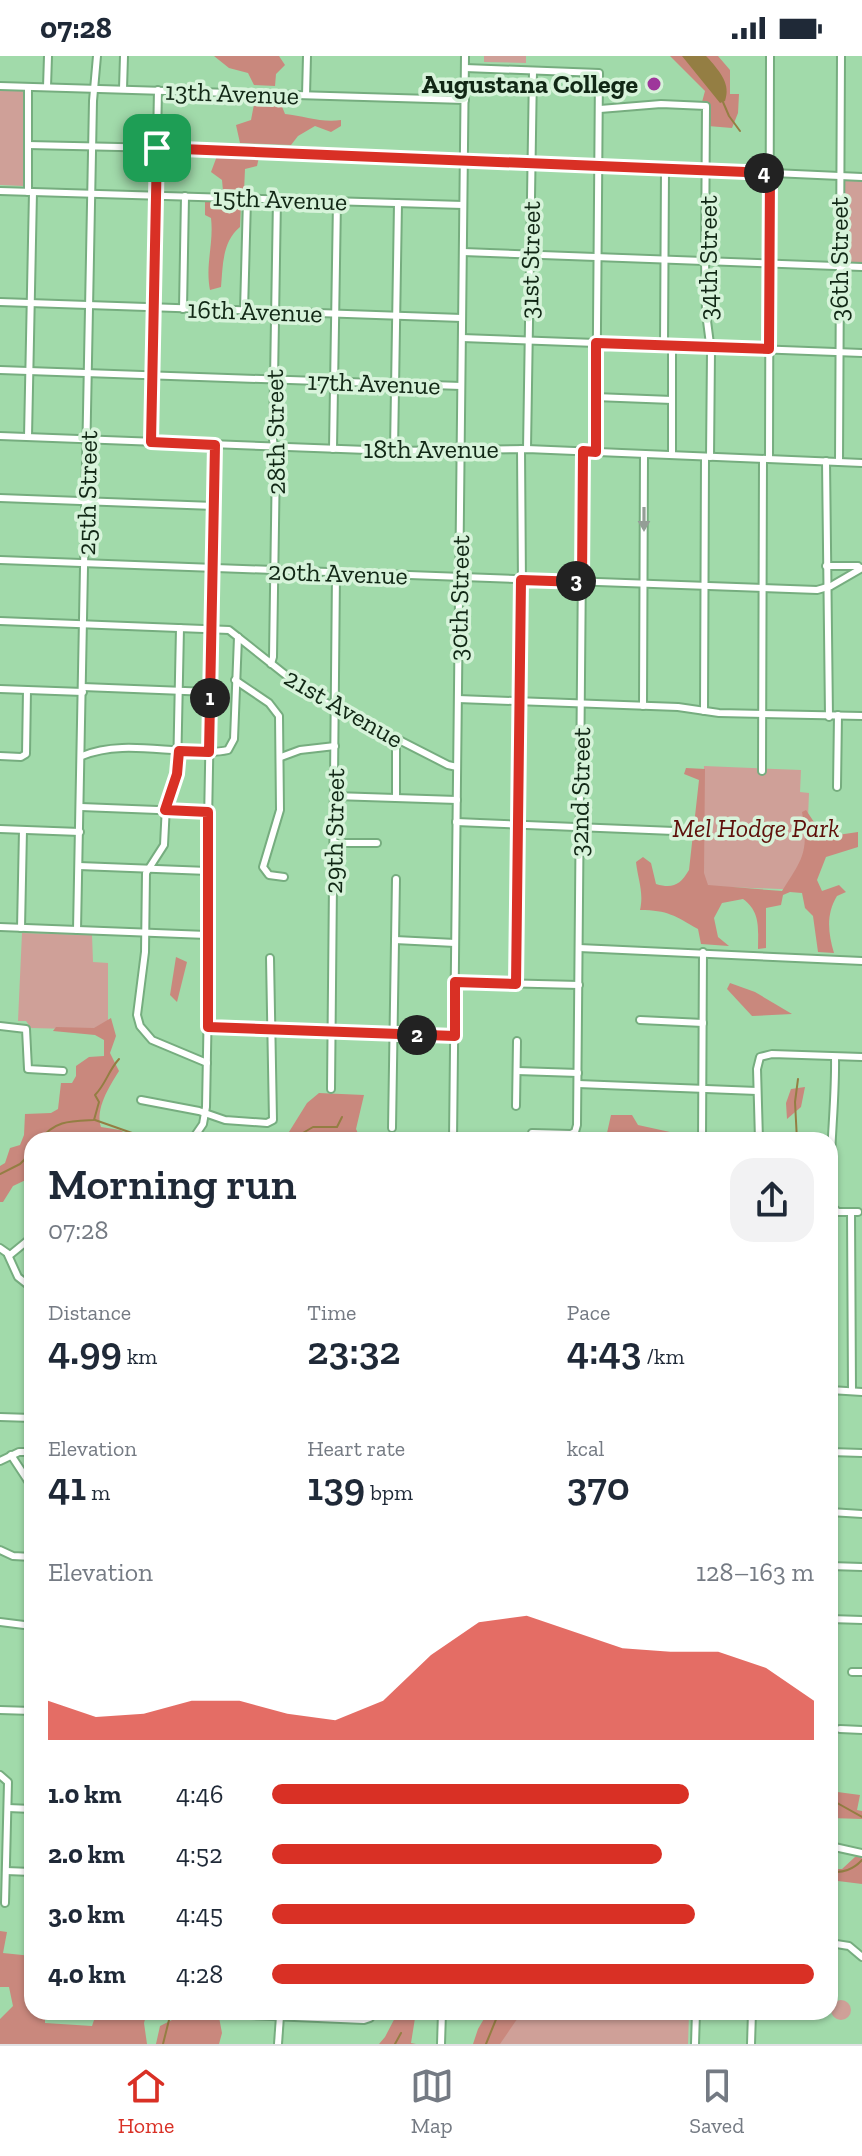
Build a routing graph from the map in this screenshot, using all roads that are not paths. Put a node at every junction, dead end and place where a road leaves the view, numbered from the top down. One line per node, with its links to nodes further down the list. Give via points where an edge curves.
1 (48, 56): 12 (street)
2 (97, 56): 13 (street, 25th Street)
3 (124, 56): 14 (street)
4 (307, 56): 16 (street)
5 (465, 56): 8 (street, 30th Street)
6 (770, 56): 27 (street)
7 (841, 56): 28 (street, 36th Street)
8 (465, 68): 9 (street); 17 (street, 30th Street)
9 (533, 71): 18 (street, via 599,73); 23 (street, 31st Street)
10 (0, 86): 11 (street, 13th Avenue)
11 (28, 87): 12 (street, 13th Avenue); 19 (street)
12 (47, 87): 13 (street, 13th Avenue)
13 (94, 88): 14 (street, 13th Avenue); 20 (street, 25th Street)
14 (123, 89): 15 (street, 13th Avenue)
15 (158, 90): 16 (street, 13th Avenue); 21 (street)
16 (306, 95): 17 (street, 13th Avenue)
17 (465, 100): 22 (street, 30th Street)
18 (600, 109): 24 (street); 26 (street, 34th Street, via 706,106)
19 (28, 145): 20 (street); 31 (street)
20 (93, 146): 21 (street); 32 (street, 25th Street)
21 (157, 148): 22 (street); 33 (street)
22 (464, 161): 23 (street); 39 (street, 30th Street)
23 (531, 164): 24 (street); 41 (street, 31st Street)
24 (598, 166): 25 (street); 42 (street)
25 (665, 169): 26 (street); 43 (street)
26 (706, 171): 27 (street); 44 (street, 34th Street)
27 (770, 173): 28 (street); 45 (street)
28 (839, 176): 29 (street); 46 (street, 36th Street)
29 (862, 177)
30 (0, 191): 31 (street, 15th Avenue)
31 (31, 192): 32 (street, 15th Avenue); 49 (street)
32 (92, 194): 33 (street, 15th Avenue); 50 (street, 25th Street)
33 (156, 196): 34 (street, 15th Avenue); 51 (street)
34 (185, 196): 35 (street, 15th Avenue); 52 (street)
35 (247, 199): 36 (street, 15th Avenue); 53 (street)
36 (277, 199): 37 (street, 15th Avenue); 54 (street, 28th Street)
37 (337, 201): 38 (street, 15th Avenue); 55 (street)
38 (398, 203): 39 (street, 15th Avenue); 56 (street)
39 (463, 205): 40 (street, 30th Street)
40 (463, 252): 41 (street); 57 (street, 30th Street)
41 (530, 254): 42 (street); 59 (street, 31st Street)
42 (597, 257): 43 (street); 60 (street)
43 (665, 259): 44 (street); 61 (street)
44 (705, 261): 45 (street); 62 (street, 34th Street)
45 (770, 262): 46 (street); 63 (street)
46 (839, 266): 47 (street); 64 (street, 36th Street)
47 (862, 267)
48 (0, 302): 49 (street, 16th Avenue)
49 (32, 303): 50 (street, 16th Avenue); 67 (street)
50 (91, 305): 51 (street, 16th Avenue); 68 (street, 25th Street)
51 (153, 308): 52 (street, 16th Avenue); 69 (street)
52 (183, 309): 53 (street, 16th Avenue)
53 (244, 311): 54 (street, 16th Avenue)
54 (275, 311): 55 (street, 16th Avenue); 70 (street, 28th Street)
55 (335, 314): 56 (street, 16th Avenue); 71 (street)
56 (397, 316): 57 (street, 16th Avenue); 72 (street)
57 (462, 318): 58 (street, 30th Street)
58 (462, 338): 59 (street); 73 (street, 30th Street)
59 (529, 341): 60 (street); 83 (street, 31st Street)
60 (596, 343): 61 (street); 74 (street)
61 (668, 346): 62 (street); 75 (street)
62 (710, 347): 63 (street); 90 (street, 34th Street)
63 (769, 349): 64 (street); 91 (street)
64 (839, 352): 65 (street); 93 (street, 36th Street)
65 (862, 353)
66 (0, 370): 67 (street, 17th Avenue)
67 (31, 370): 68 (street, 17th Avenue); 77 (street)
68 (90, 373): 69 (street, 17th Avenue); 78 (street, 25th Street)
69 (153, 375): 70 (street, 17th Avenue); 79 (street)
70 (274, 379): 71 (street, 17th Avenue); 81 (street, 28th Street)
71 (334, 382): 72 (street, 17th Avenue); 82 (street)
72 (395, 383): 73 (street, 17th Avenue); 84 (street)
73 (461, 386): 85 (street, 30th Street)
74 (595, 397): 75 (street); 87 (street)
75 (672, 400): 89 (street)
76 (0, 436): 77 (street, 18th Avenue)
77 (28, 437): 78 (street, 18th Avenue)
78 (88, 439): 79 (street, 18th Avenue); 96 (street, 25th Street)
79 (151, 442): 80 (street, 18th Avenue)
80 (215, 445): 81 (street, 18th Avenue); 97 (street)
81 (275, 447): 82 (street, 18th Avenue); 103 (street, 28th Street)
82 (333, 449): 84 (street, 18th Avenue)
83 (524, 449): 85 (street, 18th Avenue); 86 (street, 18th Avenue); 106 (street, 31st Street)
84 (394, 451): 85 (street, 18th Avenue)
85 (460, 451): 105 (street, 30th Street)
86 (583, 451): 87 (street, 18th Avenue); 107 (street, 32nd Street)
87 (596, 452): 88 (street, 18th Avenue)
88 (644, 454): 89 (street, 18th Avenue); 108 (street, one-way to 108)
89 (672, 455): 90 (street, 18th Avenue)
90 (708, 457): 91 (street, 18th Avenue); 109 (street, 34th Street)
91 (766, 459): 92 (street, 18th Avenue); 110 (street)
92 (826, 461): 93 (street, 18th Avenue); 100 (street)
93 (839, 462): 94 (street, 18th Avenue)
94 (862, 463)
95 (0, 498): 96 (street)
96 (87, 501): 97 (street); 99 (street, 25th Street)
97 (214, 506): 102 (street)
98 (0, 560): 99 (street, 20th Avenue)
99 (85, 564): 102 (street, 20th Avenue); 113 (street, 25th Street)
100 (826, 566): 101 (street); 111 (street)
101 (860, 567): 111 (street)
102 (214, 568): 103 (street, 20th Avenue); 115 (street)
103 (275, 571): 104 (street, 20th Avenue); 117 (street, 28th Street)
104 (336, 573): 105 (street, 20th Avenue); 128 (street, 29th Street)
105 (459, 577): 106 (street, 20th Avenue); 124 (street, 30th Street)
106 (521, 580): 107 (street, 20th Avenue); 125 (street, 31st Street)
107 (582, 582): 108 (street, 20th Avenue); 126 (street, 32nd Street)
108 (644, 584): 109 (street, 20th Avenue); 127 (street)
109 (705, 586): 110 (street, 20th Avenue); 129 (street, 34th Street)
110 (762, 588): 111 (street, 20th Avenue); 130 (street)
111 (828, 588): 133 (street)
112 (0, 621): 113 (street, 21st Avenue)
113 (84, 625): 114 (street, 21st Avenue); 120 (street, 25th Street)
114 (180, 628): 115 (street, 21st Avenue); 122 (street)
115 (212, 629): 116 (street, 21st Avenue, via 229,630); 123 (street)
116 (238, 637): 117 (street, 21st Avenue); 118 (street)
117 (271, 664): 128 (street, 21st Avenue)
118 (235, 680): 137 (street, via 234,739 229,749); 140 (street, via 277,710)
119 (0, 689): 121 (street)
120 (83, 689): 121 (street); 122 (street); 139 (street, 25th Street)
121 (27, 690): 138 (street, via 26,754)
122 (179, 690): 123 (street); 136 (street)
123 (210, 692): 137 (street)
124 (458, 699): 125 (street); 141 (street, 30th Street)
125 (520, 701): 126 (street); 151 (street, 31st Street)
126 (581, 704): 127 (street); 152 (street, 32nd Street)
127 (643, 706): 129 (street)
128 (334, 707): 134 (street, 21st Avenue); 135 (street, 29th Street)
129 (704, 711): 130 (street)
130 (762, 715): 133 (street); 142 (street)
131 (838, 715): 132 (street); 133 (street); 143 (street)
132 (862, 716)
133 (829, 717)
134 (396, 738): 141 (street, 21st Avenue); 145 (street)
135 (335, 746): 140 (street); 144 (street, 29th Street)
136 (179, 751): 137 (street); 139 (street, via 118,747); 148 (street)
137 (209, 752): 149 (street)
138 (0, 756)
139 (82, 756): 147 (street, 25th Street)
140 (281, 757): 162 (street, via 280,816 263,867 269,875)
141 (457, 767): 146 (street, 30th Street)
142 (762, 771)
143 (837, 787)
144 (334, 796): 145 (street); 157 (street, 29th Street)
145 (396, 798): 146 (street)
146 (457, 800): 150 (street, 30th Street)
147 (81, 807): 148 (street); 156 (street, 25th Street)
148 (165, 810): 149 (street); 160 (street, via 164,845)
149 (208, 812): 161 (street)
150 (456, 822): 151 (street); 170 (street, 30th Street)
151 (518, 824): 152 (street); 176 (street, 31st Street)
152 (580, 826): 155 (street); 171 (street, 32nd Street)
153 (0, 829): 154 (street)
154 (23, 830): 156 (street); 165 (street)
155 (674, 831)
156 (80, 832): 159 (street, 25th Street)
157 (334, 843): 158 (street); 183 (street, 29th Street)
158 (377, 843)
159 (79, 866): 160 (street); 166 (street, 25th Street)
160 (149, 868): 161 (street); 167 (street)
161 (208, 871): 168 (street)
162 (284, 877)
163 (396, 879): 169 (street)
164 (0, 927): 165 (street)
165 (21, 928): 166 (street)
166 (77, 930): 167 (street)
167 (145, 932): 168 (street); 189 (street, via 140,1026 158,1043)
168 (207, 935): 181 (street)
169 (395, 940): 170 (street); 184 (street)
170 (455, 943): 175 (street, 30th Street)
171 (579, 948): 172 (street); 177 (street, 32nd Street)
172 (703, 952): 174 (street); 179 (street)
173 (270, 958): 182 (street)
174 (862, 961)
175 (455, 982): 176 (street); 185 (street, 30th Street)
176 (516, 984): 177 (street)
177 (579, 985): 192 (street, 32nd Street)
178 (640, 1020): 179 (street)
179 (703, 1023): 195 (street)
180 (0, 1026): 190 (street, via 26,1029 29,1070)
181 (208, 1027): 182 (street); 189 (street)
182 (271, 1030): 183 (street); 199 (street, via 274,1118 267,1123 234,1121)
183 (332, 1032): 184 (street); 194 (street, 29th Street)
184 (393, 1034): 185 (street); 200 (street)
185 (455, 1036): 202 (street, 30th Street)
186 (517, 1041): 191 (street)
187 (835, 1057): 188 (street); 196 (street, via 766,1054 758,1062); 206 (street)
188 (862, 1057)
189 (207, 1063): 199 (street)
190 (63, 1071)
191 (517, 1071): 192 (street); 198 (street)
192 (578, 1073): 193 (street, 32nd Street)
193 (578, 1084): 195 (street); 203 (street, 32nd Street)
194 (331, 1089)
195 (703, 1089): 196 (street); 204 (street)
196 (757, 1091): 205 (street)
197 (141, 1100): 199 (street)
198 (516, 1106)
199 (205, 1113): 201 (street)
200 (392, 1128)
201 (198, 1132)
202 (453, 1132)
203 (575, 1132)
204 (702, 1132)
205 (759, 1132)
206 (831, 1132)
207 (838, 1212): 213 (street, via 855,1212)
208 (24, 1243): 210 (street)
209 (0, 1248): 210 (street)
210 (8, 1255): 211 (street)
211 (24, 1282)
212 (838, 1390): 213 (street)
213 (852, 1391): 214 (street)
214 (862, 1392)
215 (0, 1417): 216 (street)
216 (24, 1418)
217 (838, 1452): 219 (street)
218 (24, 1453): 220 (street)
219 (862, 1453)
220 (11, 1455): 221 (street); 222 (street)
221 (0, 1461)
222 (24, 1475)
223 (838, 1512): 224 (street)
224 (862, 1514)
225 (0, 1550): 226 (street)
226 (24, 1557)
227 (838, 1566): 228 (street)
228 (862, 1567)
229 (838, 1619): 230 (street)
230 (862, 1620)
231 (0, 1622): 232 (street)
232 (24, 1625)
233 (852, 1672): 234 (street)
234 (862, 1672)
235 (0, 1710): 236 (street)
236 (24, 1711)
237 (840, 1729): 238 (street)
238 (862, 1730)
239 (3, 1776): 240 (street)
240 (8, 1808): 241 (street); 244 (street)
241 (24, 1809)
242 (838, 1848): 243 (street)
243 (862, 1853)
244 (6, 1871): 245 (street); 246 (street)
245 (24, 1872)
246 (5, 1903)
247 (838, 1944): 248 (street)
248 (862, 1957)
249 (280, 2020): 253 (street)
250 (442, 2020): 254 (street)
251 (696, 2020): 255 (street)
252 (752, 2020): 256 (street)
253 (278, 2044)
254 (441, 2044)
255 (695, 2044)
256 (751, 2044)

